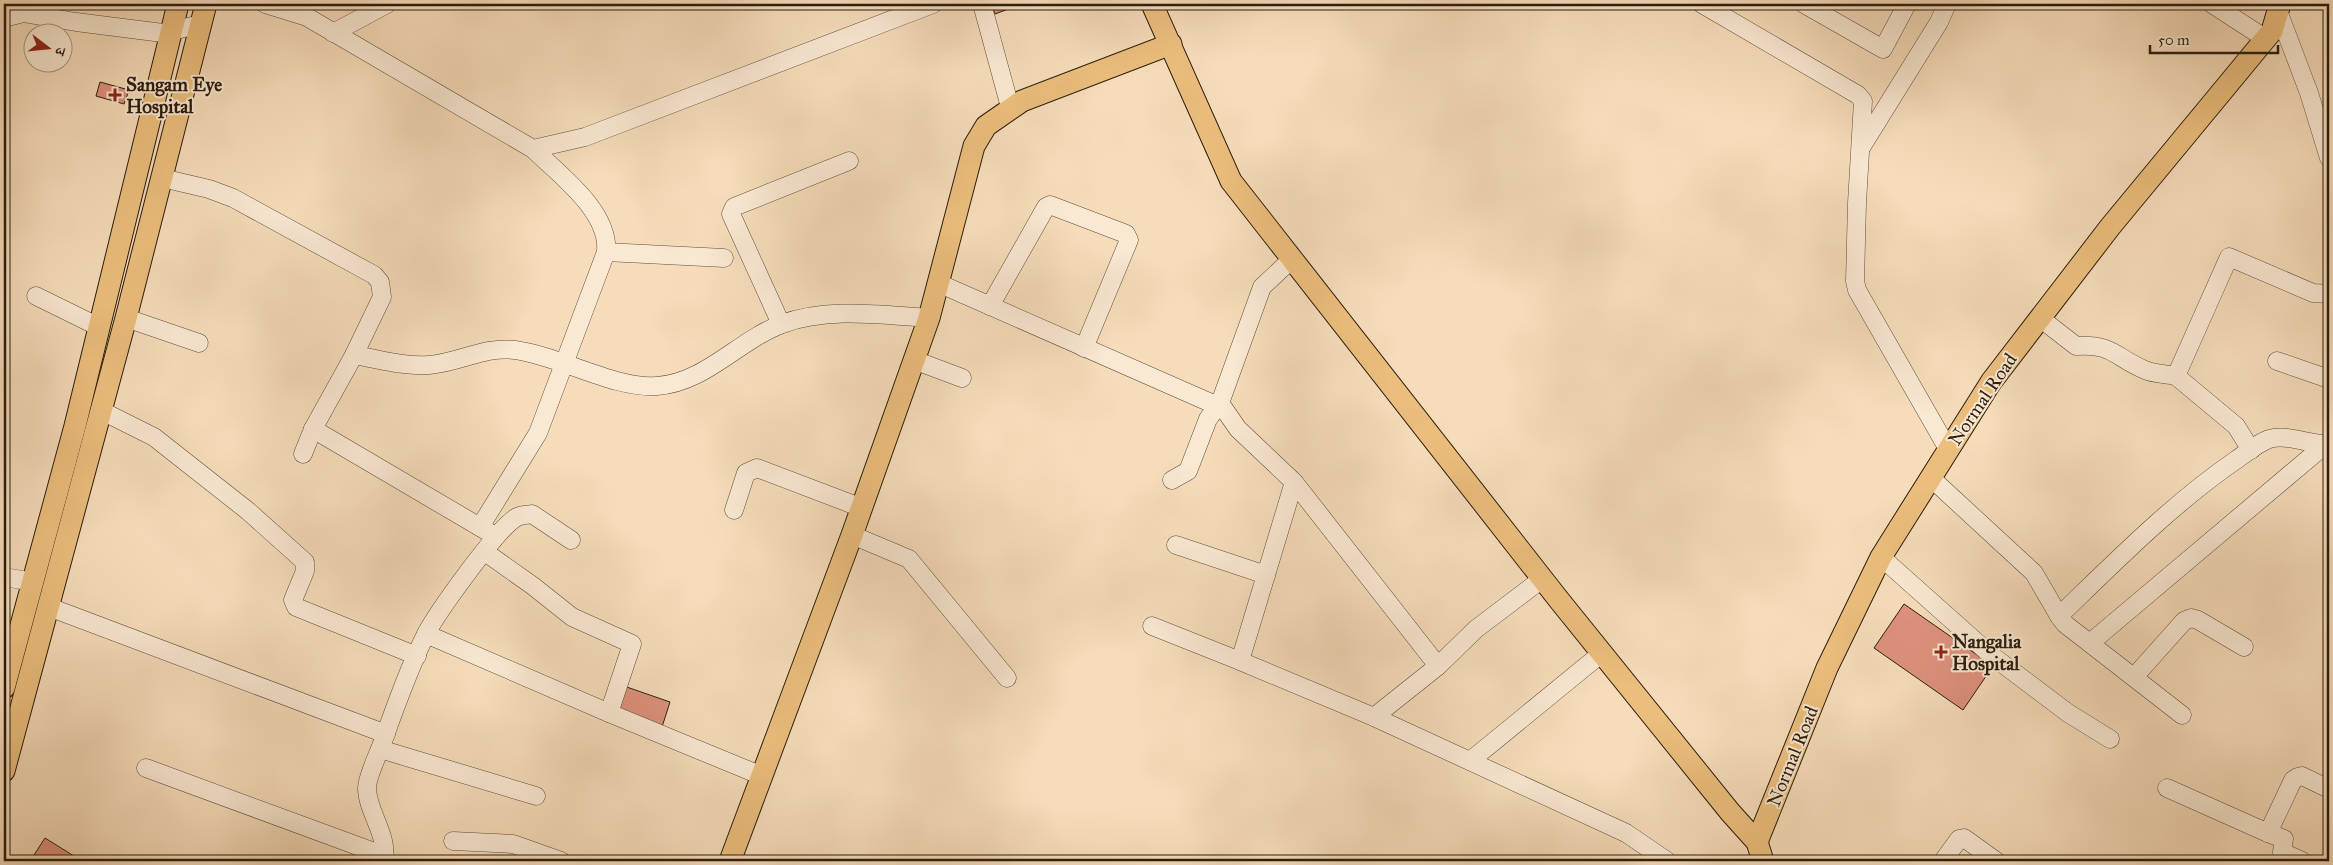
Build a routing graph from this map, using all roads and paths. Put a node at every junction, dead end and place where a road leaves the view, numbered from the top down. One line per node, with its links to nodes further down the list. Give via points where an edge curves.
1 (178, 4): 16 (main road)
2 (206, 4): 15 (main road)
3 (265, 4): 17 (street, via 307,18)
4 (387, 4): 17 (street)
5 (933, 4): 22 (street, via 585,137)
6 (982, 4): 20 (street)
7 (1152, 4): 19 (main road)
8 (1702, 4): 21 (street, via 1858,95 1864,110)
9 (1804, 4): 10 (street, via 1883,49)
10 (1906, 4)
11 (1947, 4): 21 (street)
12 (2212, 4): 18 (street)
13 (2279, 8): 18 (main road, Normal Road); 23 (street)
14 (4, 18): 16 (street, via 23,13 95,25)
15 (201, 24): 16 (street); 25 (main road)
16 (170, 32): 37 (main road)
17 (333, 33): 22 (street)
18 (2266, 39): 35 (main road, Normal Road, via 2110,227)
19 (1171, 44): 20 (main road); 28 (main road, via 1230,181)
20 (1010, 107): 29 (main road, via 986,126 974,146)
21 (1861, 149): 51 (street, via 1857,290)
22 (533, 150): 26 (street, via 584,198 602,226 607,241)
23 (2329, 158)
24 (849, 161): 36 (street, via 731,210)
25 (162, 178): 33 (main road); 40 (street, via 233,198 374,275 380,282 382,296)
26 (606, 252): 27 (street); 43 (street)
27 (724, 258)
28 (1292, 260): 47 (street, via 1262,287); 68 (main road)
29 (938, 283): 32 (street); 34 (main road)
30 (2329, 294): 44 (street, via 2313,293 2229,257)
31 (36, 296): 37 (street)
32 (990, 306): 39 (street); 39 (street, via 1046,207 1054,205 1126,234 1129,240)
33 (126, 318): 38 (street); 48 (main road)
34 (929, 318): 36 (street, via 828,315); 41 (main road)
35 (2040, 318): 44 (street, via 2076,346 2093,345 2111,350 2145,370); 51 (main road, Normal Road, via 1991,382)
36 (781, 324): 43 (street, via 686,379 658,386 632,384)
37 (99, 326): 69 (main road)
38 (199, 342)
39 (1084, 348): 47 (street, via 1211,403)
40 (354, 355): 43 (street, via 429,365 482,352 515,350); 49 (street)
41 (914, 360): 45 (street); 57 (main road)
42 (2277, 360): 46 (street)
43 (564, 362): 59 (street, via 538,433)
44 (2176, 376): 52 (street, via 2236,426)
45 (962, 378)
46 (2329, 379)
47 (1220, 403): 55 (street, via 1208,420 1188,471); 56 (street, via 1238,429)
48 (100, 410): 70 (main road); 77 (street, via 154,437 248,511 305,562 305,571 293,600 296,607)
49 (313, 429): 53 (street); 59 (street)
50 (2327, 444): 52 (street, via 2269,439); 74 (street)
51 (1948, 449): 54 (main road, Normal Road)
52 (2251, 450): 71 (street, via 2217,473 2129,549)
53 (303, 454)
54 (1930, 478): 65 (main road, Normal Road); 71 (street, via 2034,573)
55 (1172, 480)
56 (1294, 482): 66 (street); 79 (street)
57 (862, 508): 58 (street, via 757,468 746,473); 60 (main road)
58 (734, 510)
59 (480, 527): 61 (street)
60 (852, 535): 81 (street, via 909,559); 91 (main road)
61 (497, 537): 62 (street, via 518,517 532,514); 64 (street)
62 (570, 540)
63 (1176, 545): 66 (street)
64 (485, 552): 73 (street); 83 (street, via 572,617 632,644)
65 (1881, 557): 86 (street, via 1991,655 2068,713); 97 (main road, Normal Road, via 1827,668)
66 (1266, 575): 78 (street)
67 (4, 577): 69 (street)
68 (1542, 579): 76 (main road); 79 (street, via 1476,629)
69 (34, 582): 82 (main road)
70 (49, 607): 87 (street); 90 (main road)
71 (2059, 616): 74 (street)
72 (1152, 626): 78 (street)
73 (426, 634): 77 (street); 83 (street)
74 (2090, 643): 80 (street)
75 (2244, 647): 80 (street, via 2191,618 2184,621)
76 (1602, 653): 88 (street); 97 (main road)
77 (417, 656): 87 (street)
78 (1240, 661): 85 (street)
79 (1438, 666): 85 (street)
80 (2134, 677): 84 (street)
81 (1007, 678)
82 (4, 688)
83 (609, 713): 91 (street)
84 (2182, 715)
85 (1374, 717): 88 (street)
86 (2110, 739)
87 (383, 741): 94 (street); 98 (street, via 367,786)
88 (1470, 761): 101 (street, via 1626,833)
89 (146, 768): 98 (street)
90 (4, 771)
91 (762, 776): 100 (main road)
92 (2168, 788): 95 (street)
93 (2329, 789): 95 (street, via 2298,776 2293,780)
94 (536, 796)
95 (2268, 833): 104 (street, via 2284,839 2282,852)
96 (453, 841): 99 (street, via 513,844)
97 (1760, 851)
98 (384, 859)
99 (562, 861)
100 (730, 861)
101 (1667, 861)
102 (1942, 861): 103 (street, via 1958,839 1964,838)
103 (1996, 861)
104 (2302, 861)

